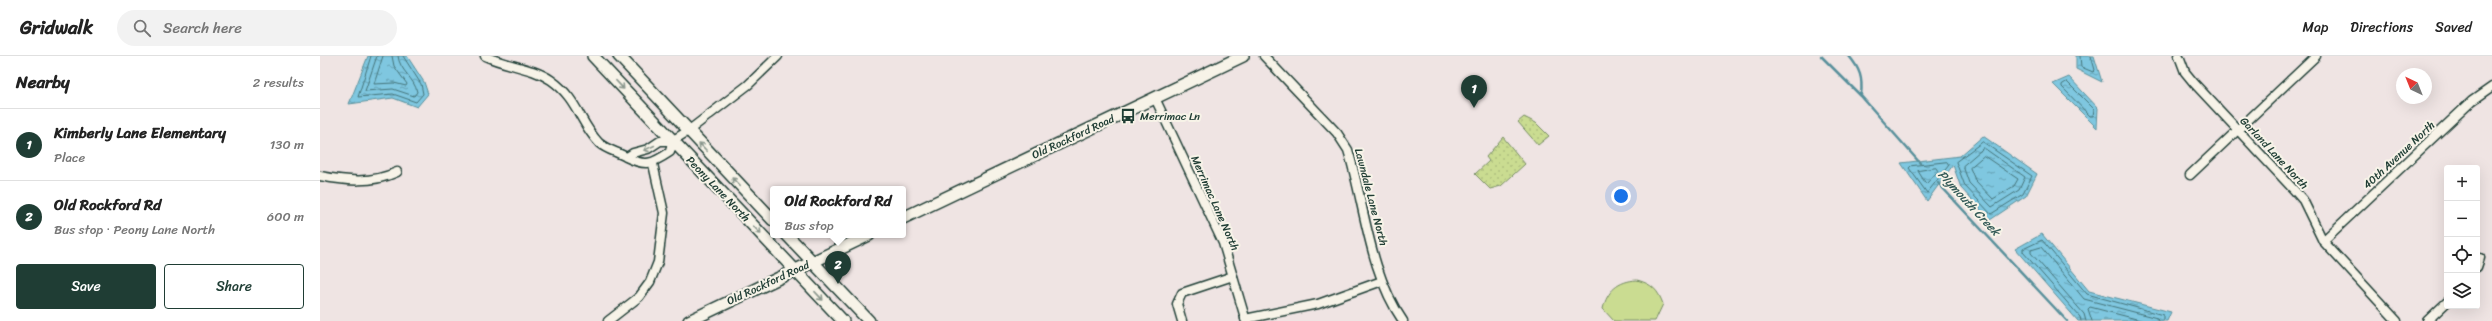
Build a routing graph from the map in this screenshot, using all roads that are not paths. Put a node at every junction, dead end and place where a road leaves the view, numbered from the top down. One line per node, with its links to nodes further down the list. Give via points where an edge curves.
1 (485, 56): 14 (street, via 550,80 576,105 591,134 601,144)
2 (593, 56): 13 (main road, Peony Lane North, one-way to 13)
3 (619, 56): 12 (main road, Peony Lane North)
4 (778, 56): 12 (street, via 748,85)
5 (1243, 56): 10 (main road, Old Rockford Road)
6 (1264, 56): 27 (street, Lawndale Lane North, via 1337,133 1348,150)
7 (2179, 56): 11 (street, Garland Lane North, via 2194,84)
8 (2316, 56): 11 (street)
9 (2492, 88): 23 (street, 40th Avenue North, via 2472,101)
10 (1155, 98): 20 (main road, Old Rockford Road); 26 (street, Merrimac Lane North, via 1217,230)
11 (2238, 130): 17 (street); 23 (street, Garland Lane North, via 2303,200)
12 (688, 131): 13 (street); 19 (main road, Peony Lane North, one-way to 12)
13 (672, 141): 14 (street, one-way to 14, via 660,142); 15 (street, via 670,152); 25 (main road, Peony Lane North, one-way to 25)
14 (627, 157): 15 (street, via 635,163)
15 (653, 164): 30 (street, via 664,213 658,262 650,282 639,297)
16 (397, 172): 18 (street, via 366,181)
17 (2190, 175)
18 (320, 176)
19 (770, 217)
20 (906, 217)
21 (790, 238): 24 (main road)
22 (863, 238): 24 (main road, Old Rockford Road)
23 (2323, 241): 36 (street, Garland Lane North)
24 (813, 262): 25 (main road, Old Rockford Road); 33 (main road)
25 (796, 270): 31 (main road, Old Rockford Road); 32 (main road, Peony Lane North, one-way to 32)
26 (1233, 276): 29 (street, Merrimac Lane North); 34 (street, via 1182,293 1177,304)
27 (1382, 281): 29 (street, via 1318,304); 35 (street, Lawndale Lane North)
28 (2444, 305): 37 (street)
29 (1246, 320)
30 (608, 321)
31 (688, 321)
32 (843, 321)
33 (869, 321)
34 (1182, 321)
35 (1403, 321)
36 (2397, 321)
37 (2428, 321)

